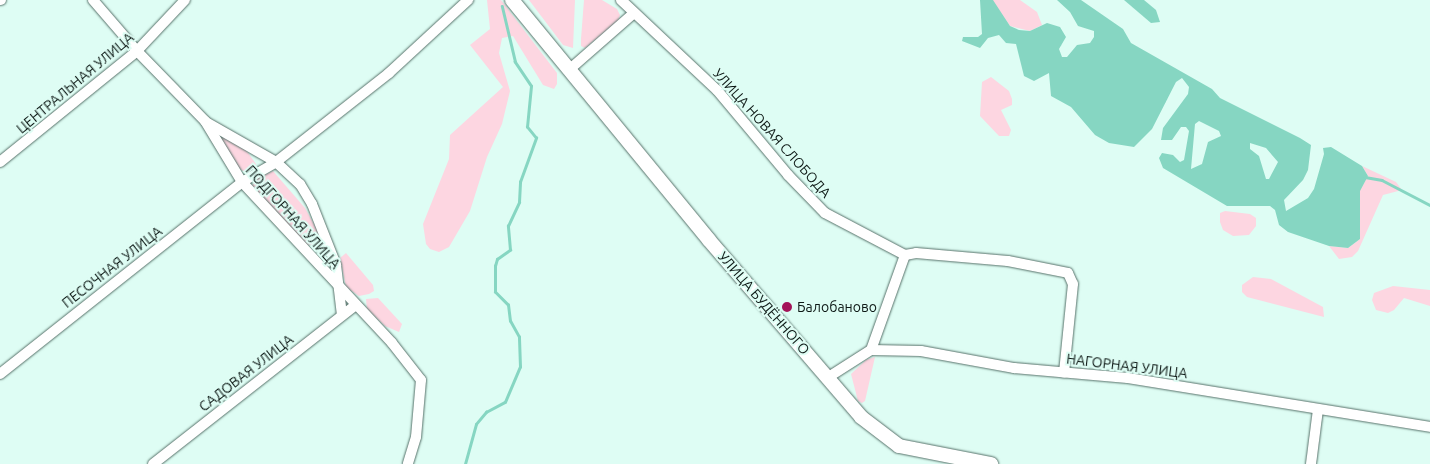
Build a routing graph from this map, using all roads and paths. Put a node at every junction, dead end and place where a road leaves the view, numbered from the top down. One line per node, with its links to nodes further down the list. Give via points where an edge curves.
1 (93, 0): 7 (street, ПОДГОРНАЯ УЛИЦА)
2 (185, 0): 7 (street, ЦЕНТРАЛЬНАЯ УЛИЦА)
3 (468, 0): 11 (street, via 389,73)
4 (512, 0): 8 (main road, УЛИЦА БУДЁННОГО)
5 (622, 0): 6 (street, УЛИЦА НОВАЯ СЛОБОДА)
6 (634, 13): 8 (street); 13 (street, УЛИЦА НОВАЯ СЛОБОДА, via 717,90 825,213)
7 (137, 51): 9 (street, ПОДГОРНАЯ УЛИЦА); 10 (street, ЦЕНТРАЛЬНАЯ УЛИЦА)
8 (574, 73): 20 (main road, УЛИЦА БУДЁННОГО)
9 (205, 121): 11 (street); 12 (street, ПОДГОРНАЯ УЛИЦА)
10 (0, 162)
11 (276, 162): 12 (street, ПЕСОЧНАЯ УЛИЦА); 14 (street, via 300,184 312,204 336,265)
12 (242, 182): 14 (street, ПОДГОРНАЯ УЛИЦА); 19 (street, ПЕСОЧНАЯ УЛИЦА)
13 (905, 255): 17 (street); 18 (street, УЛИЦА НОВАЯ СЛОБОДА, via 916,253 1008,261 1068,273 1073,284)
14 (341, 291): 15 (street, ПОДГОРНАЯ УЛИЦА); 16 (street)
15 (356, 305): 16 (street, САДОВАЯ УЛИЦА); 24 (street, ПОДГОРНАЯ УЛИЦА, via 421,380 416,437)
16 (342, 315): 23 (street, САДОВАЯ УЛИЦА)
17 (871, 350): 18 (street, НАГОРНАЯ УЛИЦА, via 921,351 1014,368); 20 (street)
18 (1064, 372): 21 (street, НАГОРНАЯ УЛИЦА, via 1128,378)
19 (0, 374)
20 (827, 378): 25 (main road, УЛИЦА БУДЁННОГО, via 861,418 899,446)
21 (1318, 409): 22 (street, НАГОРНАЯ УЛИЦА); 26 (street)
22 (1430, 427)
23 (153, 464)
24 (408, 464)
25 (991, 464)
26 (1311, 464)

